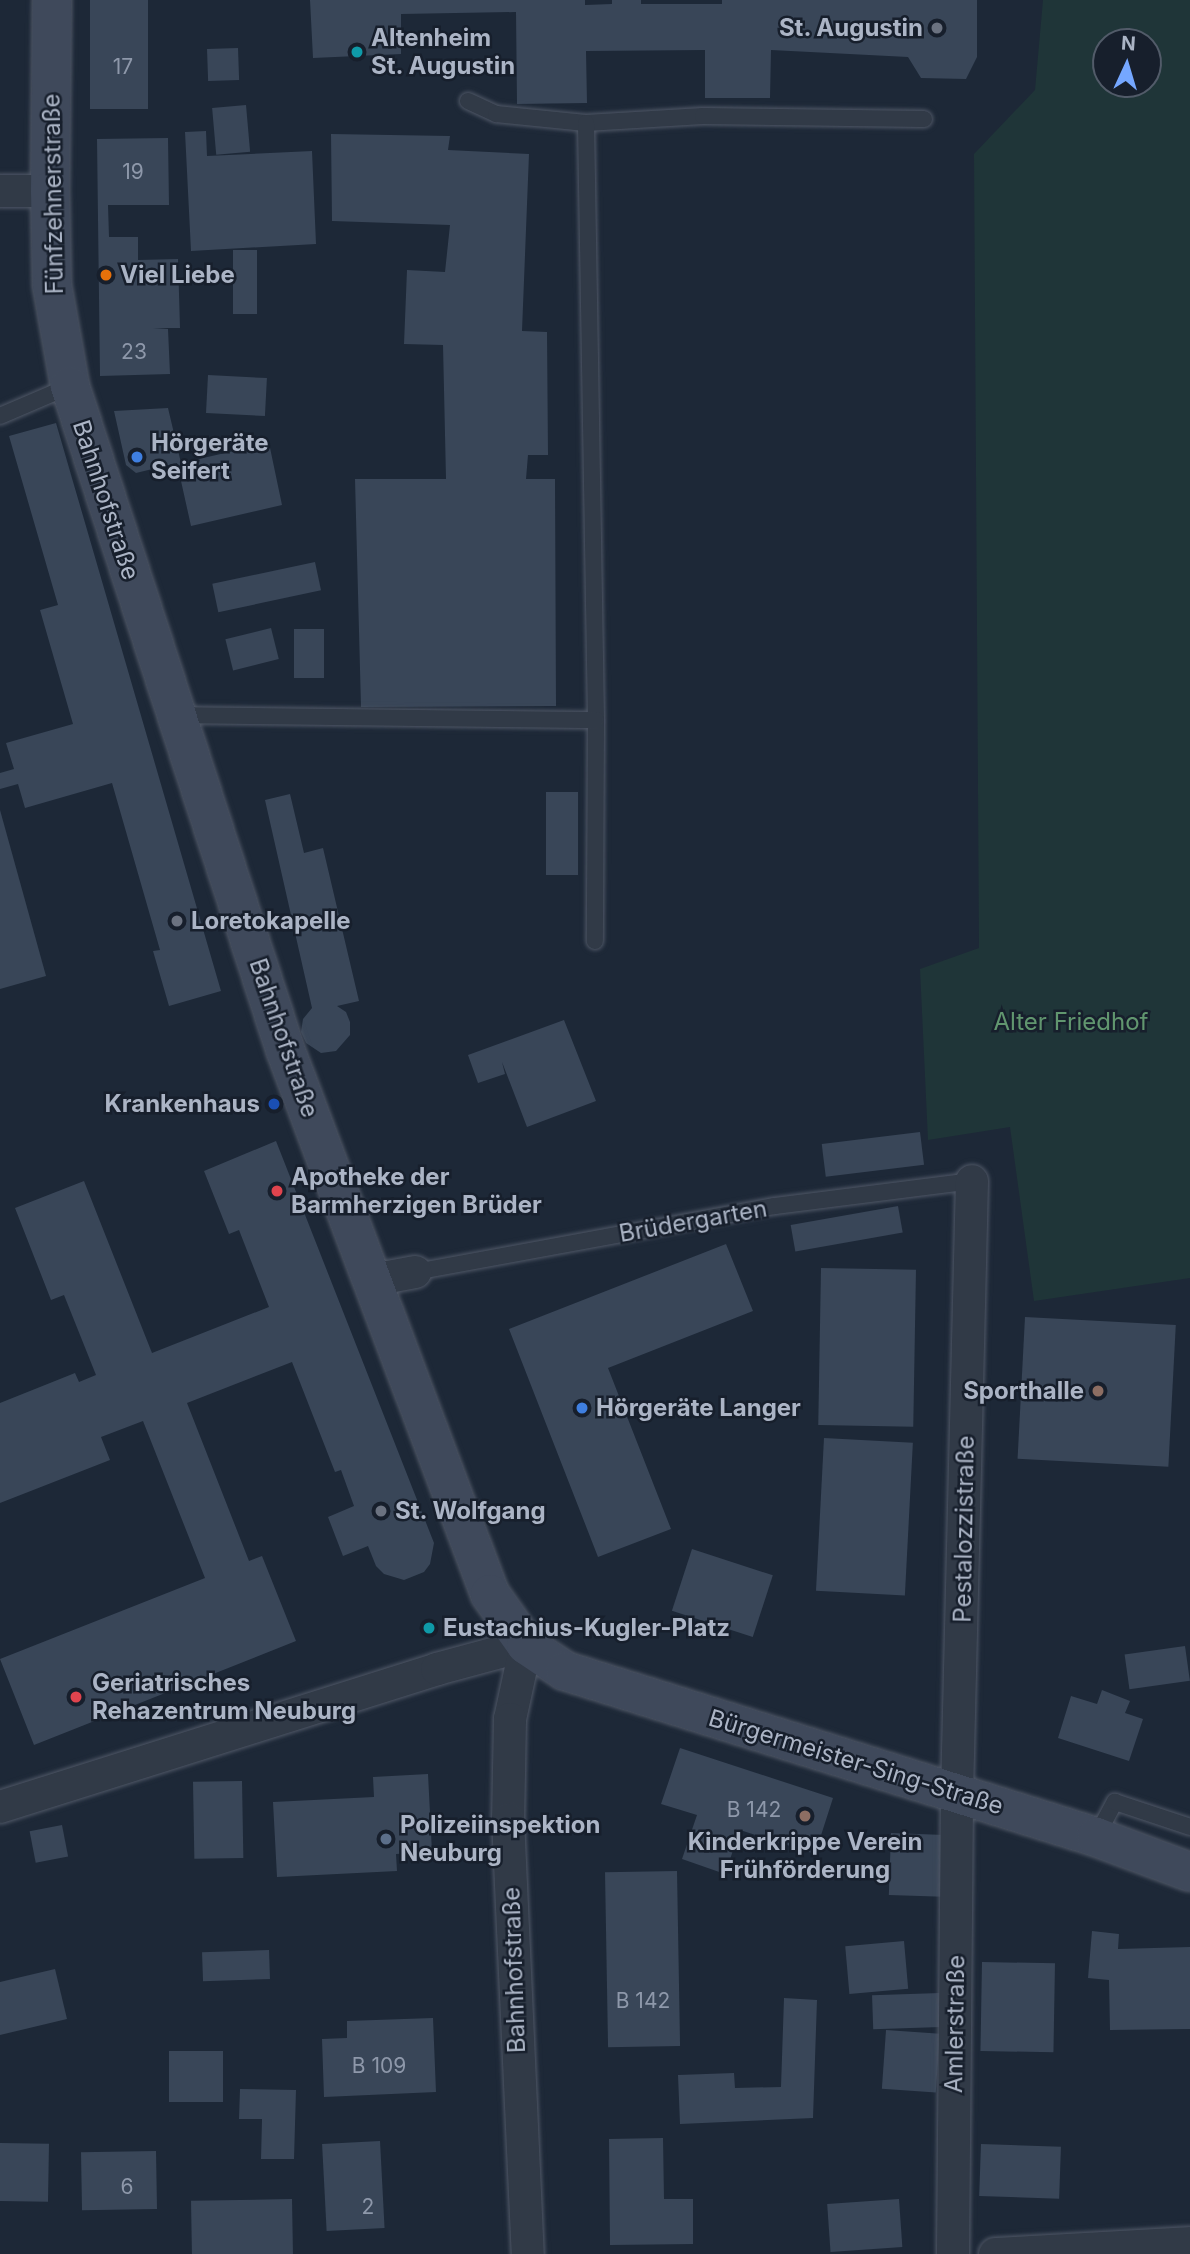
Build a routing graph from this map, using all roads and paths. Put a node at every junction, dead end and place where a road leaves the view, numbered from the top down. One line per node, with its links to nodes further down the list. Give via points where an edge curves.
1 (52, 0): 6 (main road, Fünfzehnerstraße)
2 (468, 101): 4 (lane, via 496,114)
3 (924, 119): 4 (lane, via 703,116)
4 (586, 123): 10 (lane)
5 (0, 191): 6 (street)
6 (50, 191): 7 (main road, Fünfzehnerstraße, via 52,285)
7 (70, 386): 8 (lane, Bahnhofstraße); 9 (main road, Bahnhofstraße)
8 (0, 416)
9 (177, 715): 10 (lane); 14 (main road, Bahnhofstraße, via 285,1049)
10 (596, 720): 11 (lane)
11 (595, 941)
12 (972, 1181): 13 (lane, Brüdergarten, via 775,1206); 16 (street, Pestalozzistraße)
13 (415, 1272): 14 (street)
14 (372, 1280): 15 (main road, Bahnhofstraße, via 490,1594)
15 (526, 1645): 16 (main road, Bürgermeister-Sing-Straße, via 565,1671); 17 (street); 22 (street, Bahnhofstraße, via 510,1719 508,1819)
16 (957, 1794): 19 (main road, Bürgermeister-Sing-Straße); 23 (street, Amlerstraße)
17 (0, 1807)
18 (1190, 1827): 19 (lane, via 1115,1802)
19 (1096, 1837): 20 (main road, Bürgermeister-Sing-Straße)
20 (1190, 1872)
21 (1190, 2243): 24 (street)
22 (528, 2254)
23 (953, 2254)
24 (995, 2254)

